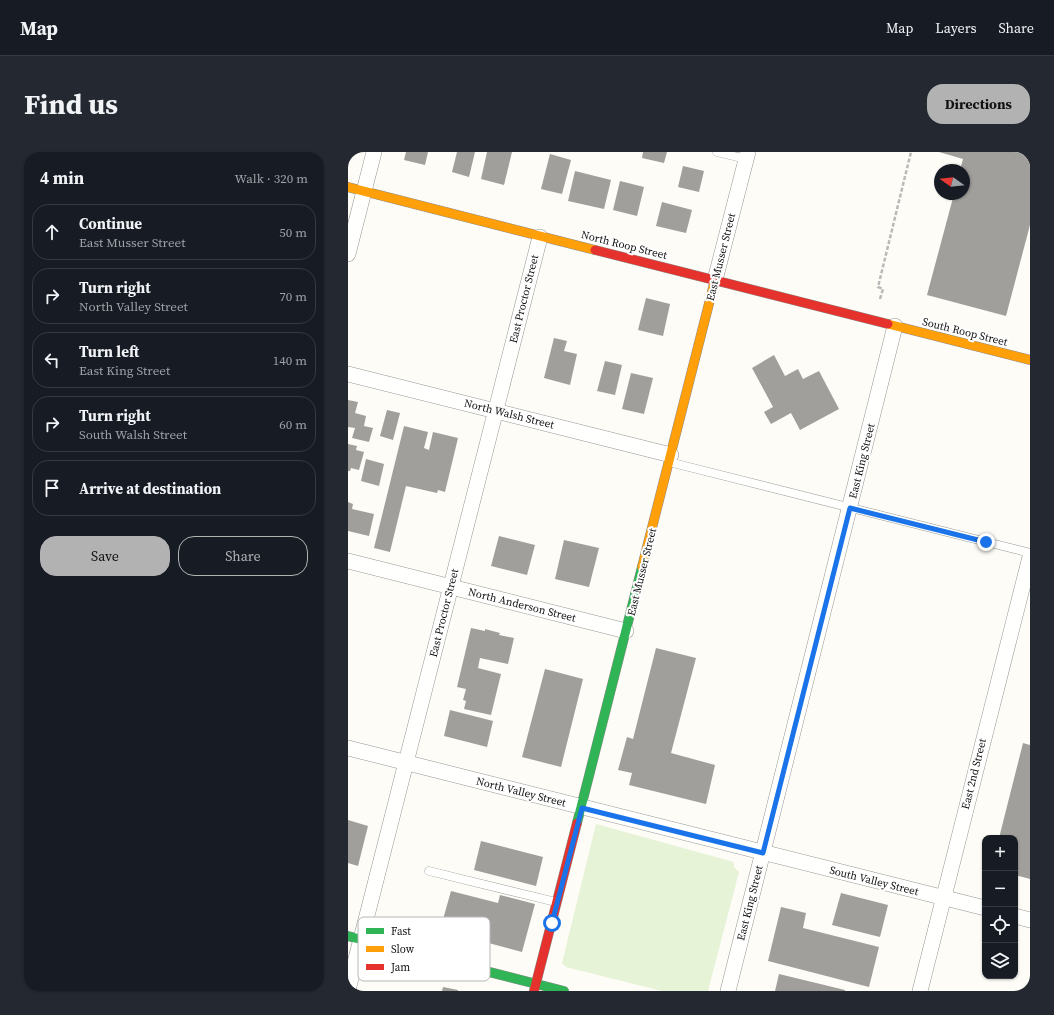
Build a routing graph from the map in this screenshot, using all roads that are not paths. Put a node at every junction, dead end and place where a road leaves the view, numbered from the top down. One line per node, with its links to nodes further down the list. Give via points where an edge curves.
1 (374, 152): 5 (street)
2 (717, 152): 3 (lane)
3 (747, 156): 8 (street, East Musser Street)
4 (348, 187): 5 (street, North Roop Street)
5 (364, 191): 6 (street, North Roop Street); 7 (street)
6 (540, 237): 8 (street, North Roop Street); 12 (street, East Proctor Street)
7 (348, 254)
8 (714, 280): 9 (street, North Roop Street); 13 (street, East Musser Street)
9 (895, 326): 10 (street, South Roop Street); 14 (street, East King Street)
10 (1030, 360)
11 (348, 374): 12 (street, North Walsh Street)
12 (495, 411): 13 (street, North Walsh Street); 18 (street, East Proctor Street)
13 (670, 459): 14 (lane, North Walsh Street); 19 (street, East Musser Street)
14 (850, 508): 15 (lane, North Walsh Street); 23 (street, East King Street)
15 (1030, 553)
16 (1030, 557): 25 (street, East 2nd Street)
17 (348, 561): 18 (street, North Anderson Street)
18 (450, 587): 19 (street, North Anderson Street); 21 (street, East Proctor Street)
19 (626, 631): 22 (street, East Musser Street)
20 (348, 748): 21 (street, North Valley Street)
21 (406, 763): 22 (street, North Valley Street); 28 (street, East Proctor Street)
22 (582, 808): 23 (street, North Valley Street); 26 (street, East Musser Street)
23 (763, 853): 25 (street, South Valley Street); 37 (street, East King Street)
24 (429, 871): 26 (lane)
25 (943, 898): 27 (street, South Valley Street); 38 (street, East 2nd Street)
26 (557, 902): 34 (street, East Musser Street)
27 (982, 907)
28 (360, 917)
29 (1018, 917): 30 (street)
30 (1030, 920)
31 (358, 925): 32 (street, East Proctor Street)
32 (354, 938): 35 (street, East Proctor Street)
33 (490, 975): 34 (street)
34 (535, 987): 36 (street)
35 (348, 990)
36 (564, 991)
37 (728, 991)
38 (920, 991)

